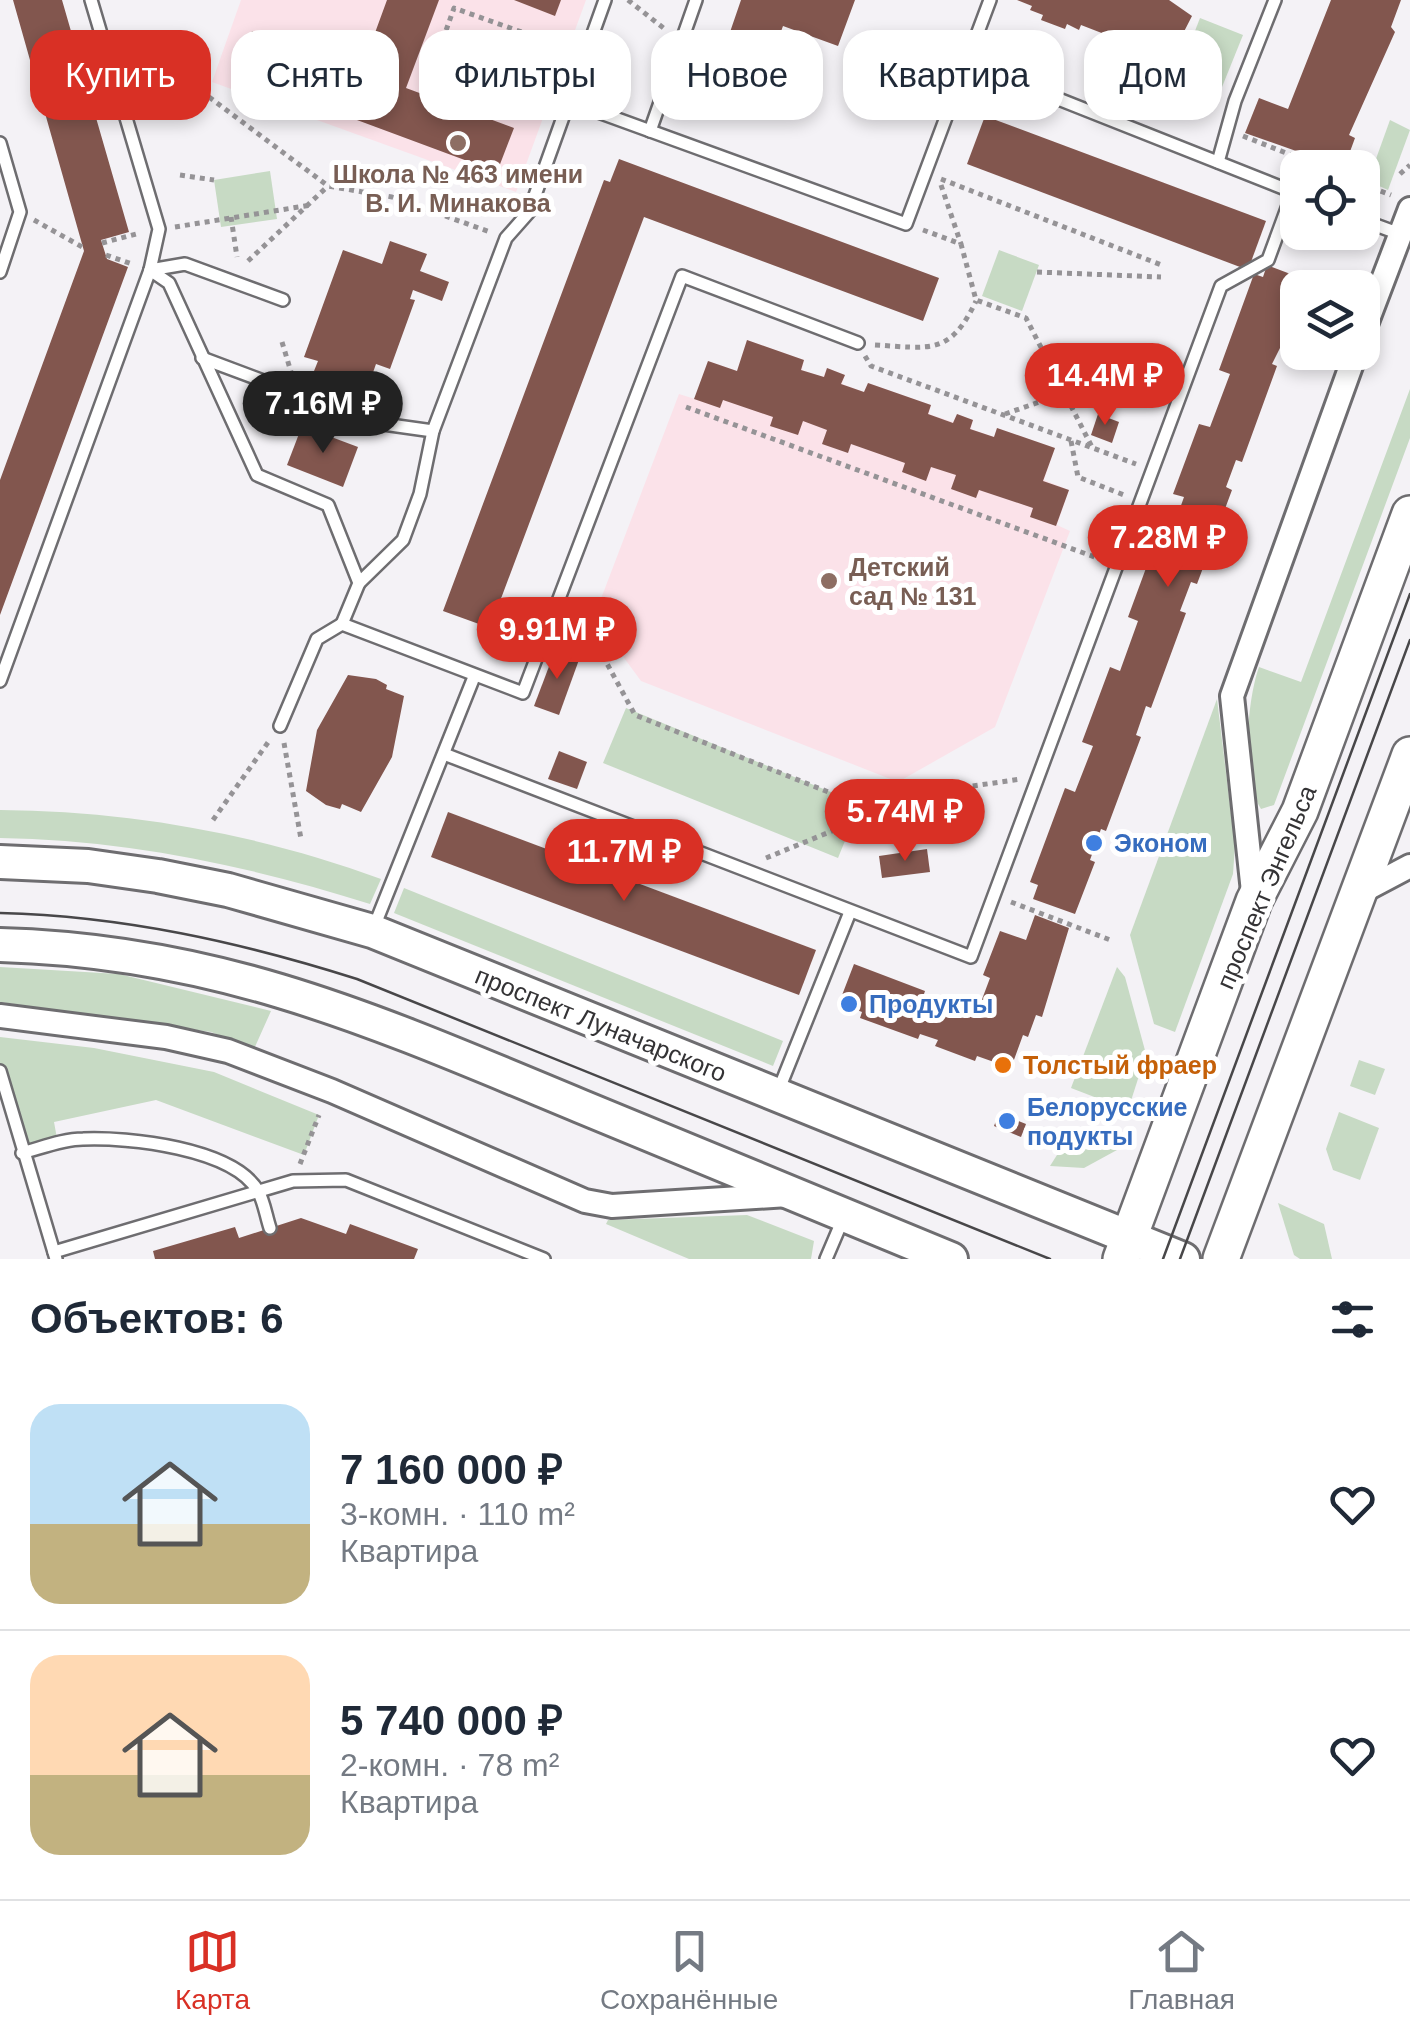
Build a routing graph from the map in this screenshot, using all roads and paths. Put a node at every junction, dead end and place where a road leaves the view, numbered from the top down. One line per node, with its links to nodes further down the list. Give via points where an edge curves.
1 (91, 0): 38 (lane)
2 (605, 0): 9 (lane)
3 (628, 0): 10 (path)
4 (696, 0): 11 (lane)
5 (990, 0): 12 (lane)
6 (1272, 1): 19 (lane)
7 (446, 30): 8 (path, via 454,8)
8 (515, 30)
9 (594, 30)
10 (666, 30)
11 (684, 30)
12 (978, 30)
13 (211, 99): 30 (path)
14 (1064, 101): 23 (lane)
15 (560, 120): 41 (lane, via 529,212)
16 (621, 120): 20 (lane)
17 (654, 120): 20 (lane)
18 (944, 120): 25 (lane)
19 (1227, 130): 22 (path); 23 (lane)
20 (650, 131): 36 (lane)
21 (0, 143): 34 (lane)
22 (1280, 151)
23 (1218, 162): 31 (lane)
24 (1410, 165): 26 (path)
25 (925, 173): 28 (path); 36 (lane)
26 (1400, 174)
27 (180, 175): 29 (path)
28 (938, 178): 43 (path); 48 (path)
29 (214, 180)
30 (328, 186): 33 (path); 41 (path, via 392,198)
31 (1280, 187)
32 (1400, 202): 40 (street)
33 (310, 205): 35 (path); 47 (path)
34 (20, 212): 44 (path); 50 (lane)
35 (231, 218): 38 (path); 46 (path)
36 (906, 224): 43 (path)
37 (1380, 227): 40 (lane)
38 (159, 229): 42 (path); 49 (lane)
39 (1280, 231): 68 (lane, via 1268,260 1221,286)
40 (1400, 234): 53 (street)
41 (506, 238): 65 (lane)
42 (102, 243)
43 (961, 244): 55 (path)
44 (84, 248)
45 (106, 255): 49 (path)
46 (237, 256)
47 (248, 261)
48 (1164, 266)
49 (150, 270): 54 (lane, via 185,264); 58 (lane, via 168,283); 75 (lane)
50 (0, 272)
51 (1037, 272): 52 (path)
52 (1160, 276)
53 (1380, 287)
54 (283, 300)
55 (976, 300): 57 (path, via 960,334 928,348); 61 (path, via 1026,318)
56 (282, 342): 62 (path)
57 (858, 343): 64 (path, via 870,366); 73 (lane, via 682,276)
58 (202, 358): 62 (lane); 72 (lane, via 257,475 328,505)
59 (1350, 370): 89 (street, via 1232,696)
60 (1125, 372): 61 (path)
61 (1064, 393): 64 (path); 67 (path)
62 (298, 394): 65 (lane, via 376,423)
63 (686, 406): 71 (path)
64 (1002, 415): 66 (path)
65 (432, 430): 72 (lane, via 403,540)
66 (1071, 440): 67 (path); 69 (path, via 1078,478)
67 (1093, 449): 68 (path)
68 (1152, 470): 69 (lane)
69 (1141, 502): 71 (lane)
70 (1410, 514): 89 (main road, проспект Энгельса, via 1300,810)
71 (1117, 566): 80 (lane)
72 (359, 583): 74 (lane)
73 (566, 588): 76 (lane, via 523,693); 81 (path, via 635,715)
74 (342, 624): 76 (lane); 77 (lane, via 317,639)
75 (8, 675)
76 (474, 676): 78 (lane)
77 (280, 726): 82 (path); 83 (path)
78 (444, 754): 85 (lane); 91 (lane)
79 (1410, 755): 87 (main road)
80 (1038, 777): 81 (path, via 925,793); 88 (lane)
81 (876, 810): 85 (path)
82 (212, 820)
83 (300, 839)
84 (0, 862): 91 (main road, проспект Луначарского, via 158,876)
85 (740, 870): 90 (lane)
86 (1407, 875): 87 (street)
87 (1359, 893): 110 (main road)
88 (994, 896): 90 (lane, via 971,957); 92 (path)
89 (1254, 902): 104 (main road, проспект Энгельса)
90 (850, 912): 96 (lane)
91 (372, 930): 96 (main road, проспект Луначарского)
92 (1113, 940)
93 (0, 945): 101 (main road, via 172,962 282,988)
94 (0, 1016): 101 (street, via 166,1037 228,1052 584,1200 612,1206)
95 (0, 1070): 98 (lane)
96 (776, 1095): 104 (main road, проспект Луначарского)
97 (319, 1115): 99 (path)
98 (22, 1153): 100 (lane, via 79,1138 148,1141 211,1159 246,1176); 105 (lane)
99 (294, 1182): 100 (lane); 106 (lane, via 346,1180)
100 (259, 1192): 103 (lane); 105 (lane)
101 (794, 1194): 102 (main road)
102 (845, 1215): 107 (lane); 108 (main road)
103 (270, 1228)
104 (1125, 1248): 109 (main road, проспект Луначарского)
105 (55, 1256)
106 (544, 1259)
107 (826, 1259)
108 (951, 1259)
109 (1183, 1259)
110 (1221, 1259)

